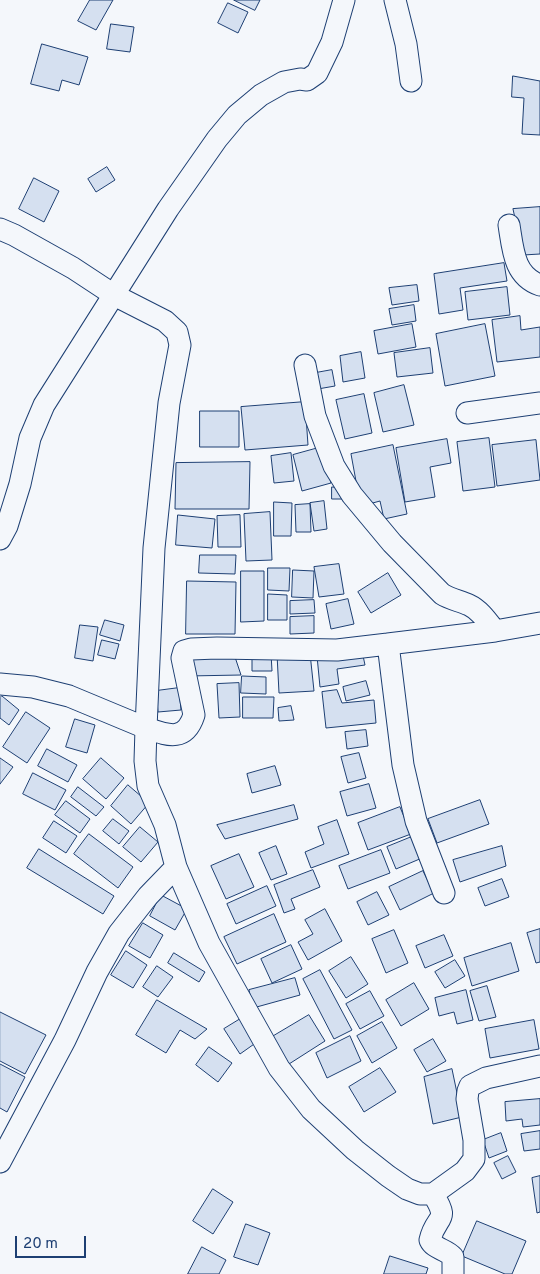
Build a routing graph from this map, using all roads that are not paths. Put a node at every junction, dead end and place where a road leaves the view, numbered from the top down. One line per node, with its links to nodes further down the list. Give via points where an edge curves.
1 (344, 0): 7 (street, via 332,42 317,74 307,80 284,82 261,95 237,115 168,209)
2 (395, 0): 3 (street)
3 (411, 81)
4 (509, 225): 6 (street, via 519,270)
5 (0, 229): 7 (street, via 73,268)
6 (540, 285)
7 (114, 295): 11 (street, via 44,405 30,438 7,526); 16 (street, via 165,321 177,332 180,345 169,403 155,539)
8 (305, 365): 13 (street, via 315,416 334,466 352,495 392,543 442,594 471,606)
9 (540, 403): 10 (street)
10 (467, 413)
11 (0, 540)
12 (540, 623): 13 (street)
13 (495, 632): 14 (street)
14 (388, 644): 16 (street, via 337,650 184,650 182,658 194,715 191,723 182,733 172,736); 18 (street, via 403,765 416,821)
15 (0, 684): 16 (street, via 69,696)
16 (146, 728): 17 (street, via 148,786 165,825)
17 (176, 867): 20 (street, via 119,933); 21 (street, via 209,943 279,1068 306,1102 355,1150 406,1188 420,1194)
18 (444, 893)
19 (540, 1066): 21 (street, via 486,1078 470,1086 467,1099 474,1159 465,1171)
20 (0, 1162)
21 (433, 1194): 22 (street, via 442,1208 442,1215 430,1240 432,1245 453,1257)
22 (453, 1274)

